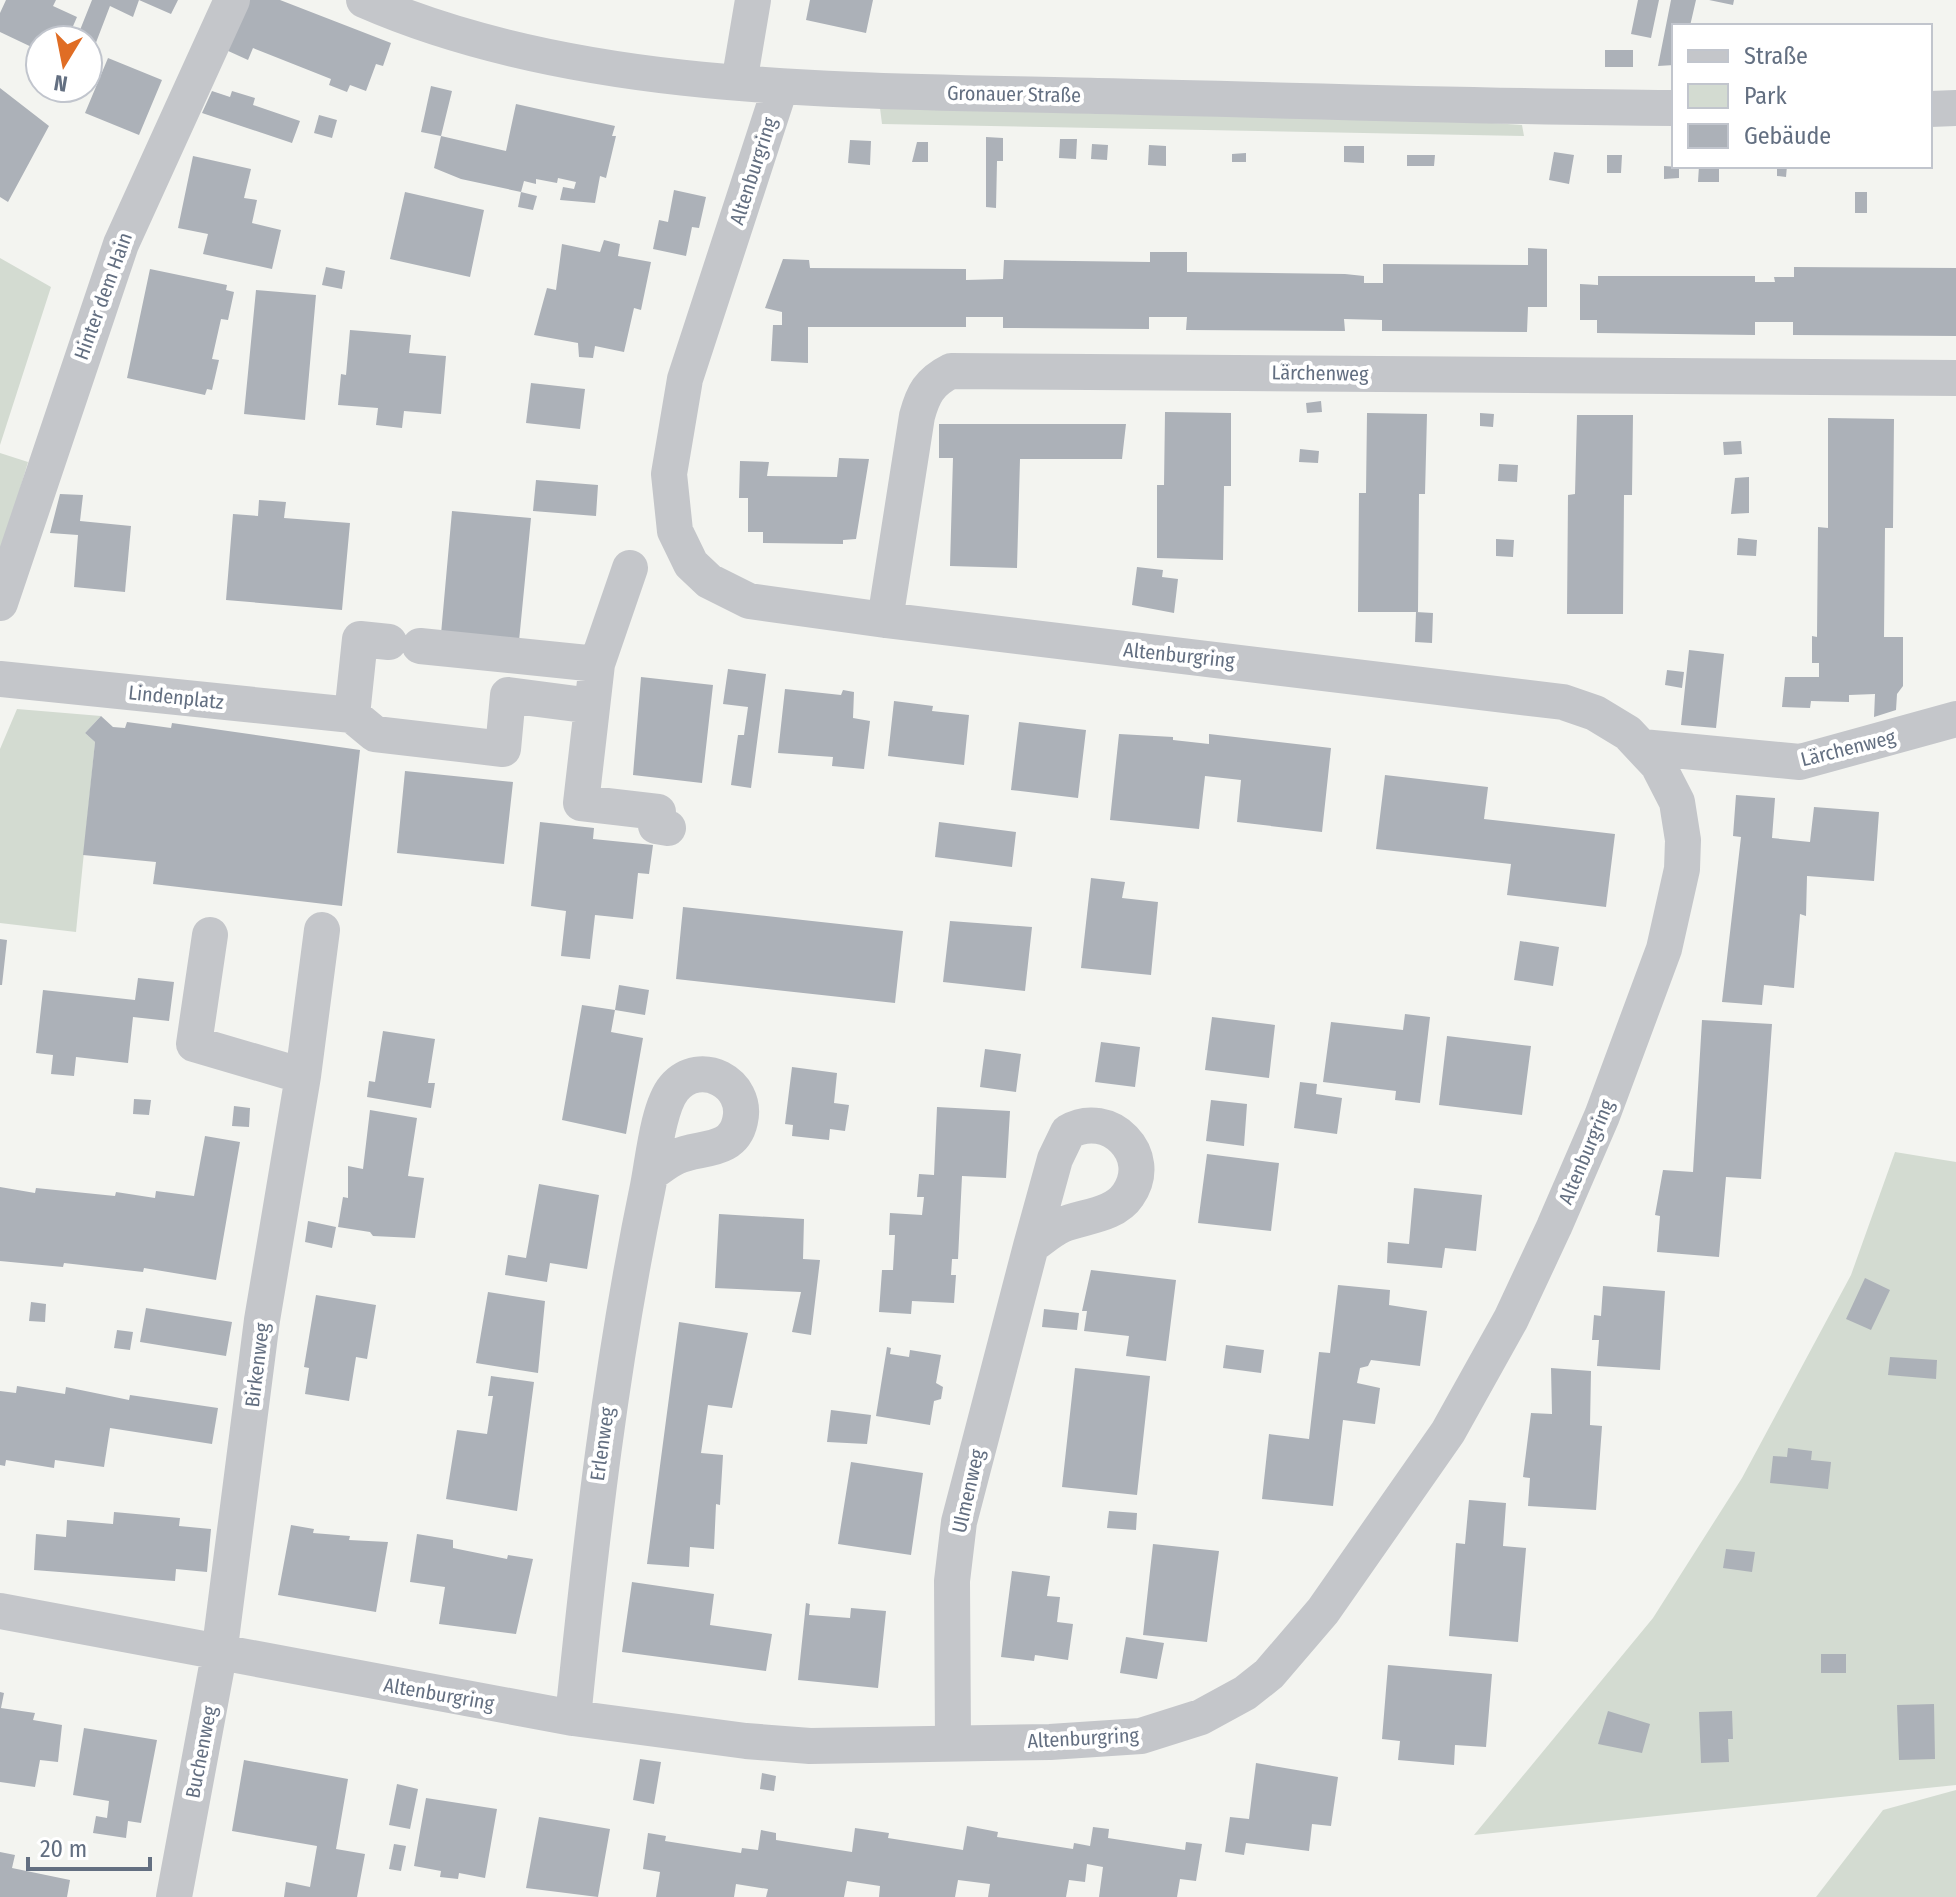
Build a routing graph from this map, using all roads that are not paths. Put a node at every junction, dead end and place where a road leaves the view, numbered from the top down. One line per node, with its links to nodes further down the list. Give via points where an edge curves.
1 (232, 0): 11 (street, Hinter dem Hain, via 121,244)
2 (364, 0): 4 (street, Gronauer Straße, via 434,26 572,60)
3 (753, 0): 4 (street)
4 (739, 83): 5 (street, Gronauer Straße)
5 (780, 88): 6 (street, Gronauer Straße); 12 (street, Altenburgring, via 685,379 671,449 671,511 691,564 727,592 749,601)
6 (1672, 108)
7 (1956, 108): 8 (street)
8 (1932, 109)
9 (1956, 378): 12 (street, Lärchenweg, via 951,371 927,388 917,416)
10 (630, 568): 13 (street)
11 (0, 603)
12 (885, 620): 18 (street, Altenburgring, via 1563,702 1595,713)
13 (597, 664): 15 (street); 16 (street, via 360,639)
14 (0, 679): 16 (street, Lindenplatz)
15 (592, 706): 16 (street, Lindenplatz, via 508,695 503,749 375,734); 19 (street, via 581,803 658,812 656,826)
16 (352, 715)
17 (1956, 719): 18 (street, Lärchenweg, via 1800,762)
18 (1642, 747): 28 (street, Altenburgring, via 1669,783 1683,840 1678,890 1646,1002 1602,1116 1511,1319 1448,1432 1373,1543 1269,1674 1201,1717 1141,1736)
19 (668, 828)
20 (322, 930): 22 (street, Birkenweg)
21 (210, 935): 22 (street, via 194,1044)
22 (303, 1076): 26 (street, Birkenweg, via 262,1320)
23 (651, 1173): 27 (street, Erlenweg, via 604,1424)
24 (1031, 1246): 28 (street, Ulmenweg, via 954,1552)
25 (0, 1611): 26 (street, Altenburgring)
26 (219, 1655): 27 (street, Altenburgring); 29 (street, Buchenweg)
27 (573, 1718): 28 (street, Altenburgring, via 794,1745)
28 (953, 1743)
29 (174, 1897)

